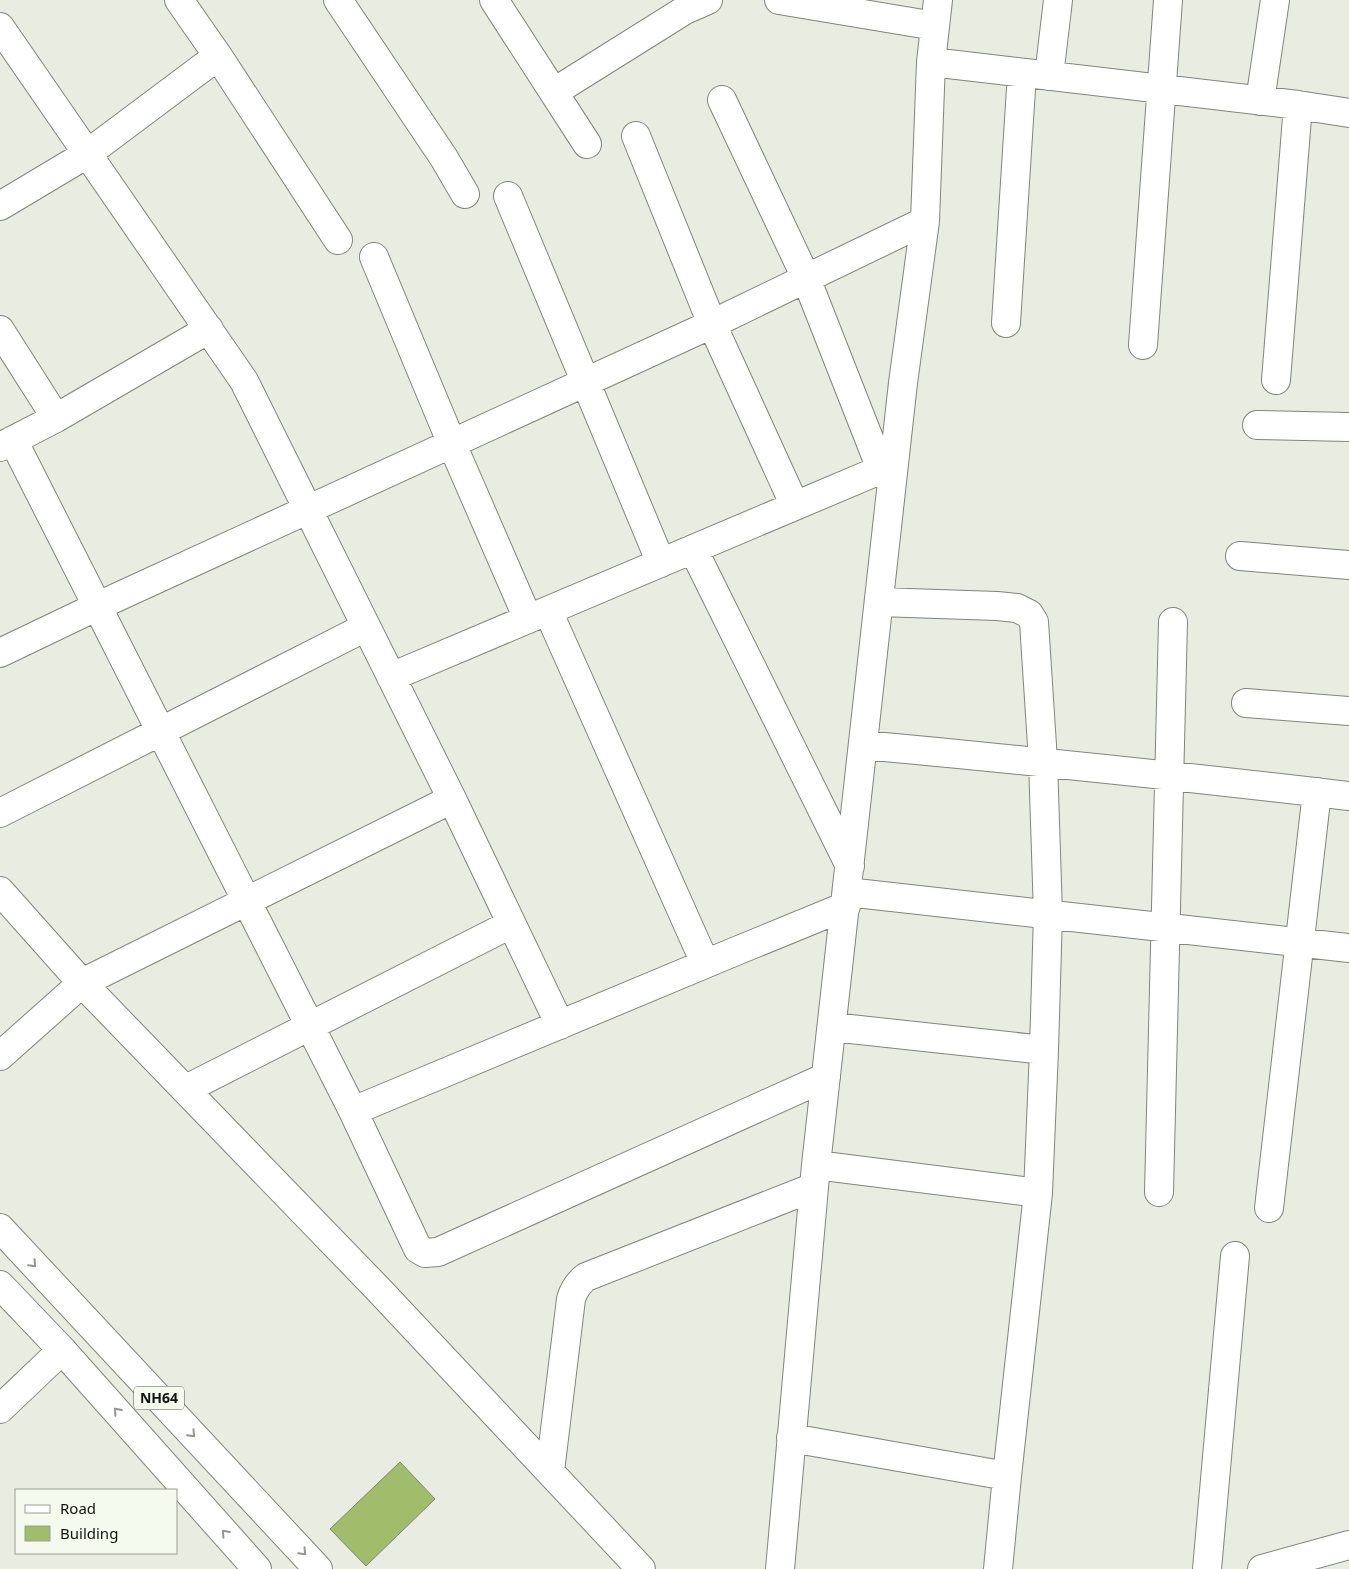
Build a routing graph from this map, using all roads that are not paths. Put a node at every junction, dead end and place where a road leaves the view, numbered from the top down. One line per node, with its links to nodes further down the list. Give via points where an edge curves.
1 (179, 0): 11 (street)
2 (338, 0): 24 (street)
3 (494, 0): 16 (street)
4 (708, 0): 16 (street, via 685,10)
5 (779, 0): 9 (street)
6 (1058, 0): 14 (street)
7 (1168, 0): 15 (street)
8 (1275, 0): 18 (street)
9 (937, 13): 12 (street)
10 (0, 28): 23 (street)
11 (218, 56): 23 (street); 28 (street)
12 (931, 62): 13 (street); 27 (street)
13 (1022, 73): 14 (street); 31 (street)
14 (1049, 76): 15 (street)
15 (1162, 89): 18 (street); 35 (street)
16 (554, 92): 22 (street)
17 (722, 100): 30 (street)
18 (1260, 101): 19 (street)
19 (1298, 105): 20 (street); 36 (street)
20 (1349, 113)
21 (636, 136): 32 (street)
22 (587, 144)
23 (87, 154): 26 (street); 33 (street)
24 (465, 194)
25 (508, 196): 37 (street)
26 (0, 206)
27 (925, 221): 30 (street); 43 (street)
28 (338, 240)
29 (374, 257): 42 (street)
30 (806, 278): 32 (street); 43 (street)
31 (1006, 323)
32 (712, 324): 37 (street); 44 (street)
33 (209, 329): 38 (street); 45 (street, via 244,381)
34 (0, 330): 38 (street)
35 (1143, 345)
36 (1276, 380)
37 (585, 382): 42 (street); 48 (street)
38 (56, 418): 41 (street)
39 (1257, 425): 40 (street)
40 (1349, 427)
41 (7, 444): 51 (street)
42 (452, 444): 45 (street); 52 (street)
43 (888, 466): 44 (street); 50 (street)
44 (795, 506): 46 (street)
45 (308, 510): 51 (street); 54 (street)
46 (694, 549): 48 (street); 67 (street)
47 (1240, 556): 49 (street)
48 (660, 563): 52 (street)
49 (1349, 565)
50 (879, 602): 60 (street); 61 (street, via 997,606 1018,608 1028,614 1034,622)
51 (98, 606): 55 (street); 59 (street)
52 (538, 615): 56 (street); 75 (street)
53 (1173, 622): 62 (street)
54 (366, 626): 56 (street); 59 (street)
55 (0, 653)
56 (391, 677): 65 (street)
57 (1246, 703): 58 (street)
58 (1349, 711)
59 (161, 732): 66 (street); 69 (street)
60 (863, 745): 61 (street); 67 (street)
61 (1043, 761): 62 (street); 70 (street)
62 (1170, 774): 63 (street); 72 (street)
63 (1317, 792): 64 (street); 73 (street)
64 (1349, 796)
65 (452, 799): 69 (street); 71 (street)
66 (0, 813)
67 (847, 888): 70 (street); 75 (street); 79 (street)
68 (0, 890): 76 (street)
69 (247, 901): 76 (street); 78 (street)
70 (1048, 914): 72 (street); 80 (street)
71 (511, 924): 77 (street); 78 (street)
72 (1166, 928): 73 (street); 86 (street)
73 (1300, 942): 74 (street); 88 (street)
74 (1349, 948)
75 (705, 963): 77 (street)
76 (82, 983): 81 (street); 83 (street)
77 (560, 1025): 84 (street)
78 (310, 1027): 83 (street); 84 (street)
79 (832, 1027): 80 (street); 82 (street)
80 (1044, 1050): 87 (street)
81 (0, 1056)
82 (826, 1077): 84 (street, via 431,1254 418,1249); 85 (street)
83 (186, 1089): 95 (street)
84 (353, 1111)
85 (815, 1176): 87 (street); 94 (street); 95 (street, via 580,1282 571,1299)
86 (1159, 1192)
87 (1038, 1193): 96 (street)
88 (1269, 1208)
89 (0, 1228): 99 (street, NH64, one-way to 99)
90 (1235, 1256): 103 (street)
91 (0, 1285): 92 (street, NH64)
92 (62, 1350): 93 (street); 98 (street, NH64, one-way to 92)
93 (0, 1409)
94 (791, 1438): 96 (street); 101 (street)
95 (550, 1471): 100 (street)
96 (1006, 1476): 102 (street)
97 (1349, 1545): 104 (street)
98 (257, 1569)
99 (318, 1569)
100 (641, 1569)
101 (780, 1569)
102 (998, 1569)
103 (1207, 1569)
104 (1262, 1569)

